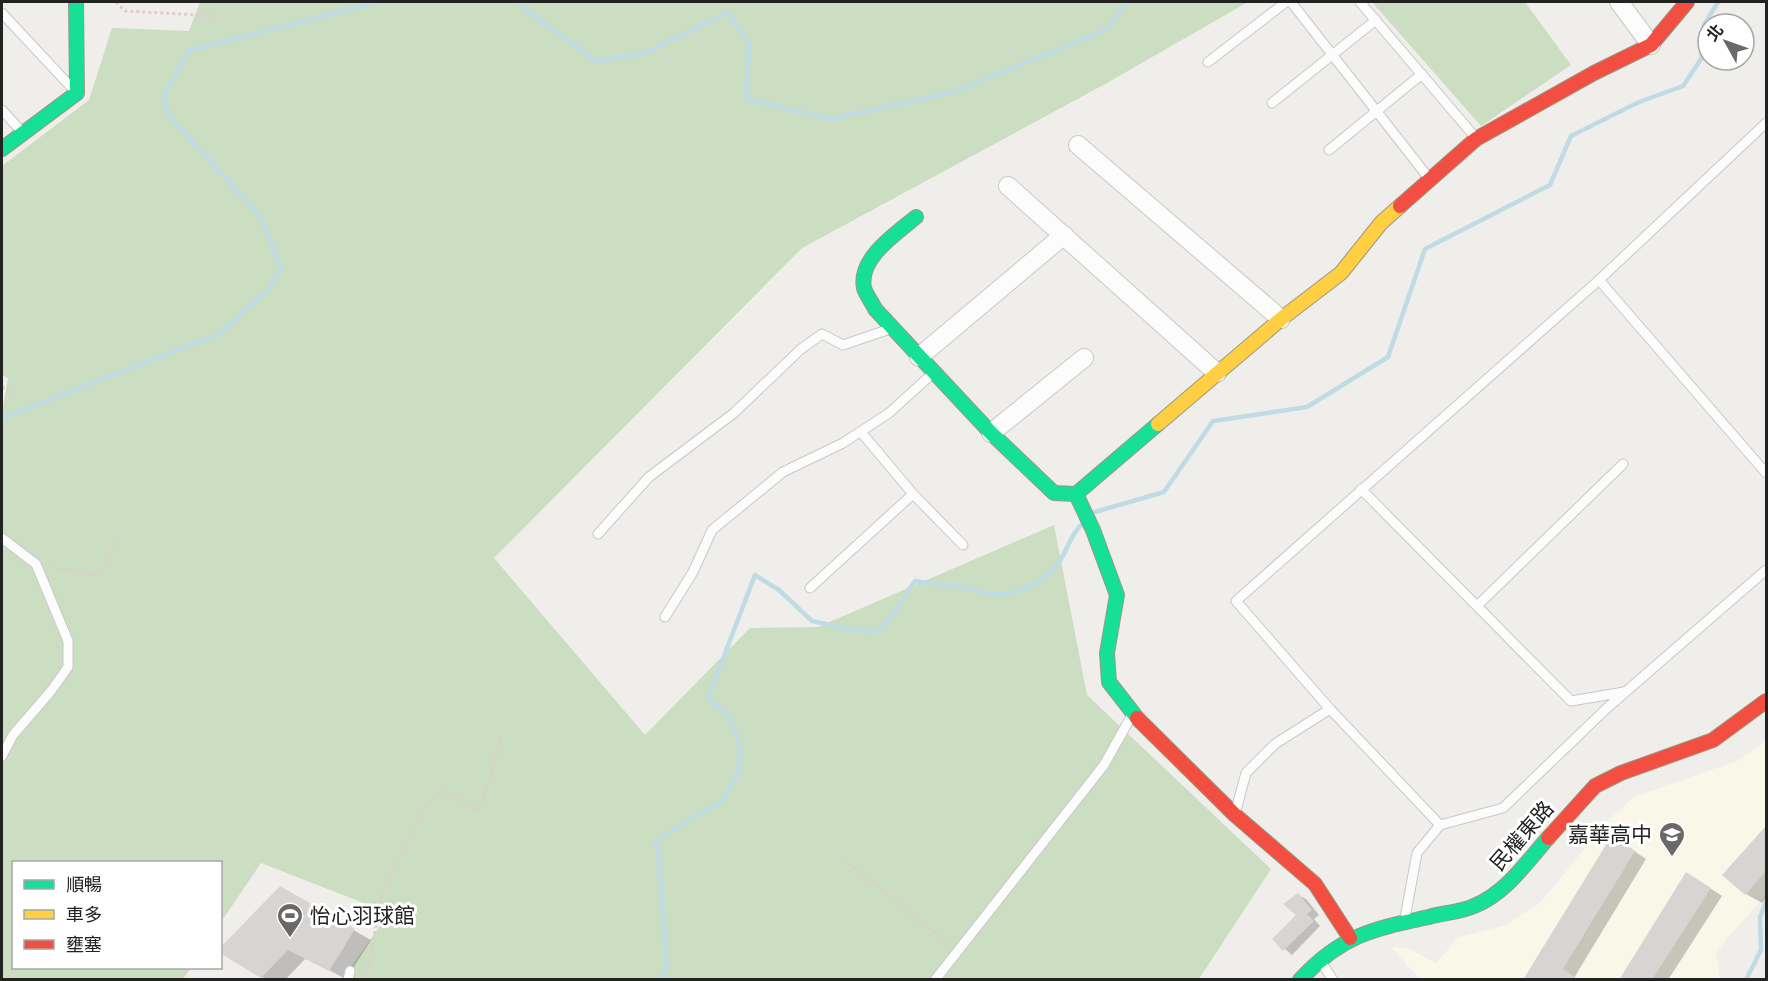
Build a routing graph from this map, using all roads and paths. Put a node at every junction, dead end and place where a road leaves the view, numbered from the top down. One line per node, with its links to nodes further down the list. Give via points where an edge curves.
1 (76, 2): 15 (street)
2 (116, 2): 9 (path, via 125,11)
3 (1286, 2): 13 (lane)
4 (1291, 2): 12 (lane)
5 (1360, 2): 10 (lane)
6 (1619, 2): 11 (street)
7 (1687, 2): 11 (street)
8 (2, 13): 15 (lane)
9 (218, 16)
10 (1376, 20): 12 (lane); 14 (lane)
11 (1651, 45): 21 (street)
12 (1331, 53): 16 (lane); 18 (lane)
13 (1208, 62)
14 (1422, 74): 18 (lane); 21 (lane)
15 (77, 93): 20 (street)
16 (1272, 103)
17 (2, 110): 20 (lane)
18 (1377, 111): 24 (lane); 25 (lane)
19 (1767, 123): 29 (lane)
20 (22, 132): 23 (street)
21 (1476, 139): 25 (street)
22 (1078, 145): 30 (street)
23 (2, 149)
24 (1329, 150)
25 (1430, 180): 30 (street, via 1381,223 1341,273)
26 (1008, 186): 28 (street)
27 (916, 217): 31 (street, via 878,252 865,271 864,288 875,309)
28 (1064, 236): 32 (street); 35 (street)
29 (1599, 280): 41 (lane); 42 (lane)
30 (1281, 319): 35 (street)
31 (892, 328): 32 (street); 46 (lane, via 843,345 822,334 734,413 649,477)
32 (919, 357): 34 (street)
33 (1084, 358): 39 (street)
34 (934, 373): 38 (lane); 39 (street)
35 (1217, 373): 44 (street)
36 (2, 387): 37 (path)
37 (18, 397)
38 (861, 432): 43 (lane); 53 (lane, via 783,472 712,530 693,572)
39 (991, 433): 44 (street, via 1054,494)
40 (1623, 464): 52 (lane)
41 (1767, 473)
42 (1360, 489): 52 (lane); 56 (lane, via 1236,601)
43 (914, 494): 48 (lane); 51 (lane)
44 (1076, 494): 57 (street, via 1116,595 1107,653 1109,681)
45 (121, 533): 49 (path, via 99,576)
46 (598, 534)
47 (2, 538): 49 (lane)
48 (963, 545)
49 (36, 564): 59 (lane, via 68,641 68,667 13,735)
50 (1767, 570): 54 (lane)
51 (810, 588)
52 (1478, 605): 54 (lane, via 1571,701)
53 (665, 617)
54 (1626, 692): 61 (lane, via 1503,808)
55 (1767, 701): 63 (street, 民權東路, via 1720,736 1614,774 1595,786 1500,892 1473,907)
56 (1330, 709): 60 (lane, via 1275,744 1246,773); 61 (lane)
57 (1133, 713): 60 (street); 65 (lane, via 1104,765)
58 (501, 738): 67 (path, via 481,807 475,810 443,789 420,815 383,890 368,968)
59 (2, 756)
60 (1235, 815): 64 (street, via 1315,884)
61 (1440, 825): 63 (lane, via 1417,853)
62 (839, 856): 65 (path)
63 (1404, 922): 64 (street, 民權東路)
64 (1350, 938): 66 (street, 民權東路)
65 (957, 951): 68 (lane)
66 (1319, 959): 69 (street, 民權東路); 70 (lane)
67 (362, 980)
68 (935, 980)
69 (1300, 980)
70 (1333, 980)

